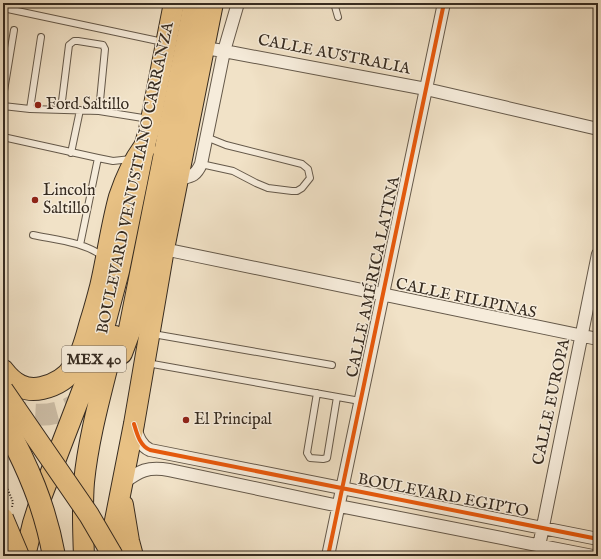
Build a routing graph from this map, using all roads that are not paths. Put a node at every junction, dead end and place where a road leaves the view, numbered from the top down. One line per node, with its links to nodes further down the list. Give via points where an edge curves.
1 (174, 3): 11 (main road, BOULEVARD VENUSTIANO CARRANZA / MEX 40)
2 (195, 3): 38 (highway, via 130,329)
3 (213, 3): 12 (main road, MEX 40)
4 (238, 3): 13 (street)
5 (334, 3): 8 (lane)
6 (444, 3): 14 (street, CALLE AMÉRICA LATINA)
7 (3, 8): 11 (lane)
8 (338, 17)
9 (14, 30): 15 (lane)
10 (41, 37): 17 (lane)
11 (167, 43): 24 (main road, BOULEVARD VENUSTIANO CARRANZA / MEX 40)
12 (204, 48): 13 (street, CALLE AUSTRALIA); 28 (main road, MEX 40)
13 (224, 50): 14 (street, CALLE AUSTRALIA); 23 (street)
14 (426, 89): 21 (street, CALLE AUSTRALIA); 34 (street, CALLE AMÉRICA LATINA)
15 (3, 97)
16 (3, 106): 17 (lane)
17 (30, 109): 18 (lane)
18 (61, 110): 19 (lane); 20 (lane, via 69,45 78,41 103,45 105,49)
19 (80, 110): 20 (lane); 25 (lane)
20 (98, 111): 24 (lane)
21 (598, 129)
22 (3, 137): 25 (lane)
23 (206, 137): 27 (street); 27 (lane, via 226,145 302,164 308,169 310,178 297,191 268,188 233,171)
24 (145, 139): 26 (lane, via 113,160); 33 (highway, via 120,198); 55 (main road, BOULEVARD VENUSTIANO CARRANZA / MEX 40, via 119,271 99,347 42,495); 57 (main road, via 151,164 133,265 92,427 82,511)
25 (71, 153): 26 (lane)
26 (98, 158): 30 (lane)
27 (201, 164): 28 (street, via 195,174)
28 (178, 179): 31 (main road, MEX 40)
29 (34, 234): 30 (lane)
30 (80, 245): 33 (lane, via 91,248)
31 (164, 249): 34 (street, CALLE FILIPINAS); 35 (main road, MEX 40)
32 (598, 254): 36 (street, CALLE EUROPA)
33 (106, 259): 41 (highway, via 88,333 75,367 60,381 37,389 15,384)
34 (382, 294): 36 (street, CALLE FILIPINAS); 45 (street, CALLE AMÉRICA LATINA)
35 (150, 333): 39 (main road, MEX 40); 40 (lane)
36 (582, 336): 37 (street, CALLE FILIPINAS); 52 (street, CALLE EUROPA)
37 (598, 339)
38 (121, 353)
39 (144, 363): 43 (lane); 47 (main road, MEX 40)
40 (332, 366)
41 (3, 371)
42 (3, 390): 59 (main road, bridge, via 89,515)
43 (317, 393): 44 (lane); 44 (lane, via 306,453 310,458 327,458)
44 (338, 397): 45 (lane)
45 (360, 401): 49 (street, CALLE AMÉRICA LATINA)
46 (3, 421): 56 (highway, bridge, via 35,486)
47 (134, 424): 48 (main road, MEX 40); 49 (street, BOULEVARD EGIPTO, via 142,444 150,450)
48 (122, 486): 50 (street, BOULEVARD EGIPTO, via 137,473 158,468); 58 (main road, MEX 40); 60 (main road, via 129,541)
49 (342, 489): 50 (street, CALLE AMÉRICA LATINA); 52 (street, BOULEVARD EGIPTO)
50 (339, 506): 54 (street, BOULEVARD EGIPTO); 61 (street, CALLE AMÉRICA LATINA)
51 (7, 513): 55 (main road, MEX 40, bridge)
52 (542, 528): 53 (street, BOULEVARD EGIPTO); 54 (street, CALLE EUROPA)
53 (598, 539)
54 (538, 551): 62 (street, BOULEVARD EGIPTO)
55 (23, 554)
56 (54, 556)
57 (84, 556)
58 (108, 556)
59 (113, 556)
60 (134, 556)
61 (328, 556)
62 (593, 556)

